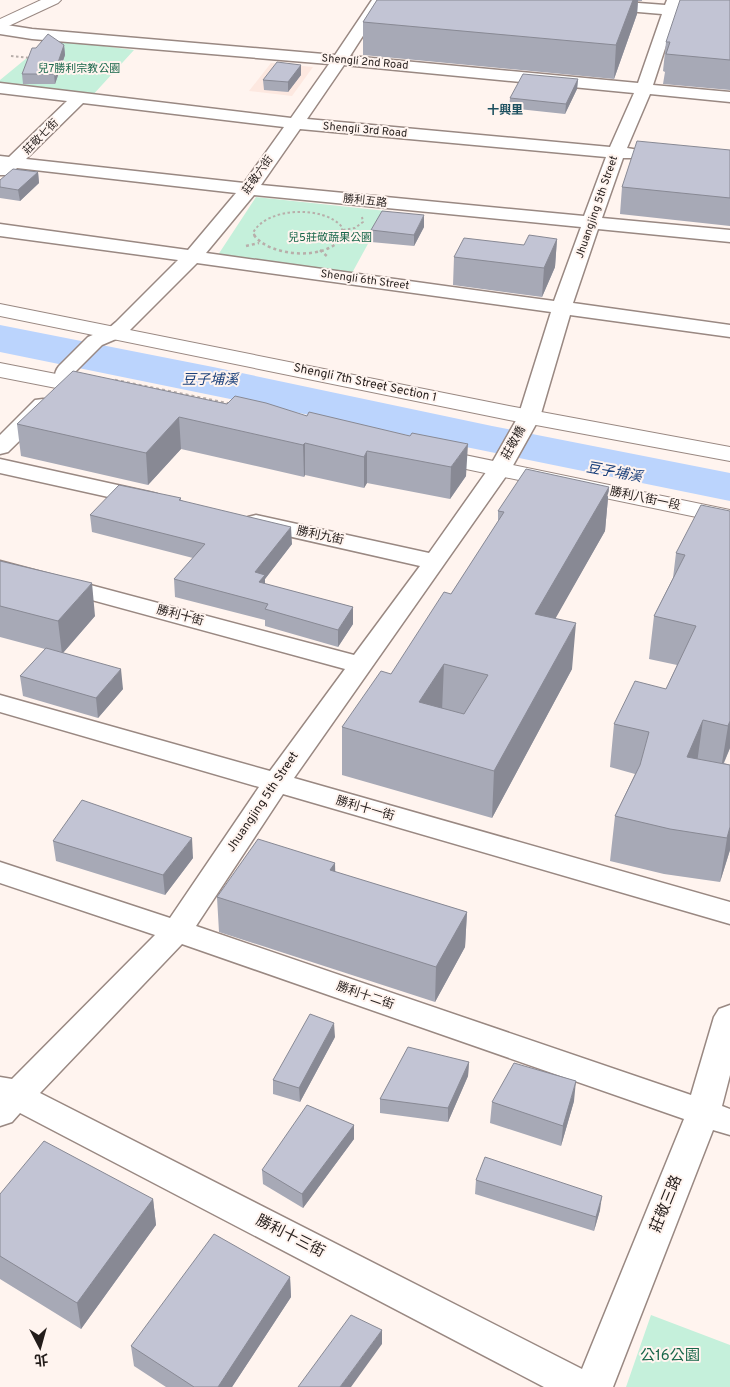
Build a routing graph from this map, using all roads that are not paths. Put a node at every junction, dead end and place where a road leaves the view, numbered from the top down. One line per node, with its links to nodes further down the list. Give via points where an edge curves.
1 (20, 0): 6 (street)
2 (53, 0): 8 (street)
3 (379, 0): 10 (street, 莊敬六街)
4 (544, 0): 5 (street)
5 (673, 5): 7 (street); 12 (street, Jhuangjing 5th Street)
6 (0, 9)
7 (730, 15)
8 (0, 25)
9 (0, 29): 10 (street, Shengli 2nd Road)
10 (340, 60): 12 (street, Shengli 2nd Road); 15 (street, 莊敬六街)
11 (0, 88): 14 (street, Shengli 3rd Road)
12 (644, 89): 13 (street, Shengli 2nd Road); 16 (street, Jhuangjing 5th Street)
13 (730, 96)
14 (80, 97): 15 (street, Shengli 3rd Road); 18 (street, 莊敬七街)
15 (294, 123): 16 (street, Shengli 3rd Road); 20 (street, 莊敬六街)
16 (616, 153): 17 (street, Shengli 3rd Road); 21 (street, Jhuangjing 5th Street)
17 (645, 156)
18 (7, 162): 19 (street, 莊敬七街); 20 (street, 勝利五路)
19 (0, 175)
20 (249, 189): 21 (street, 勝利五路); 24 (street, 莊敬六街)
21 (592, 222): 23 (street, 勝利五路); 25 (street, Jhuangjing 5th Street)
22 (0, 230): 24 (street, Shengli 6th Street)
23 (730, 236)
24 (192, 257): 25 (street, Shengli 6th Street); 28 (street, 莊敬六街)
25 (562, 307): 27 (street, Shengli 6th Street); 32 (street, Jhuangjing 5th Street)
26 (0, 310): 28 (street, Shengli 7th Street Section 1)
27 (730, 331)
28 (108, 339): 30 (street, 莊敬六街); 32 (street, Shengli 7th Street Section 1)
29 (0, 370): 30 (street)
30 (71, 375): 31 (street); 33 (street)
31 (116, 387)
32 (529, 417): 35 (street, Shengli 7th Street Section 1); 37 (street, 莊敬橋)
33 (0, 447)
34 (413, 451): 37 (street, 勝利八街一段)
35 (730, 454)
36 (0, 466): 38 (street)
37 (500, 469): 40 (street, 勝利八街一段); 41 (street, Jhuangjing 5th Street)
38 (174, 504)
39 (232, 517): 41 (street, 勝利九街)
40 (730, 517)
41 (436, 562): 43 (street, Jhuangjing 5th Street)
42 (0, 568): 43 (street, 勝利十街)
43 (360, 665): 45 (street, Jhuangjing 5th Street)
44 (0, 703): 45 (street, 勝利十一街)
45 (275, 784): 47 (street, 勝利十一街); 48 (street, Jhuangjing 5th Street)
46 (0, 872): 48 (street, 勝利十二街)
47 (730, 913)
48 (177, 931): 50 (street, Jhuangjing 5th Street); 51 (street, 勝利十二街)
49 (730, 1017): 51 (street, 莊敬三路)
50 (6, 1099): 52 (street, 勝利十三街)
51 (717, 1118): 53 (street, 莊敬三路)
52 (580, 1387)
53 (594, 1387)

